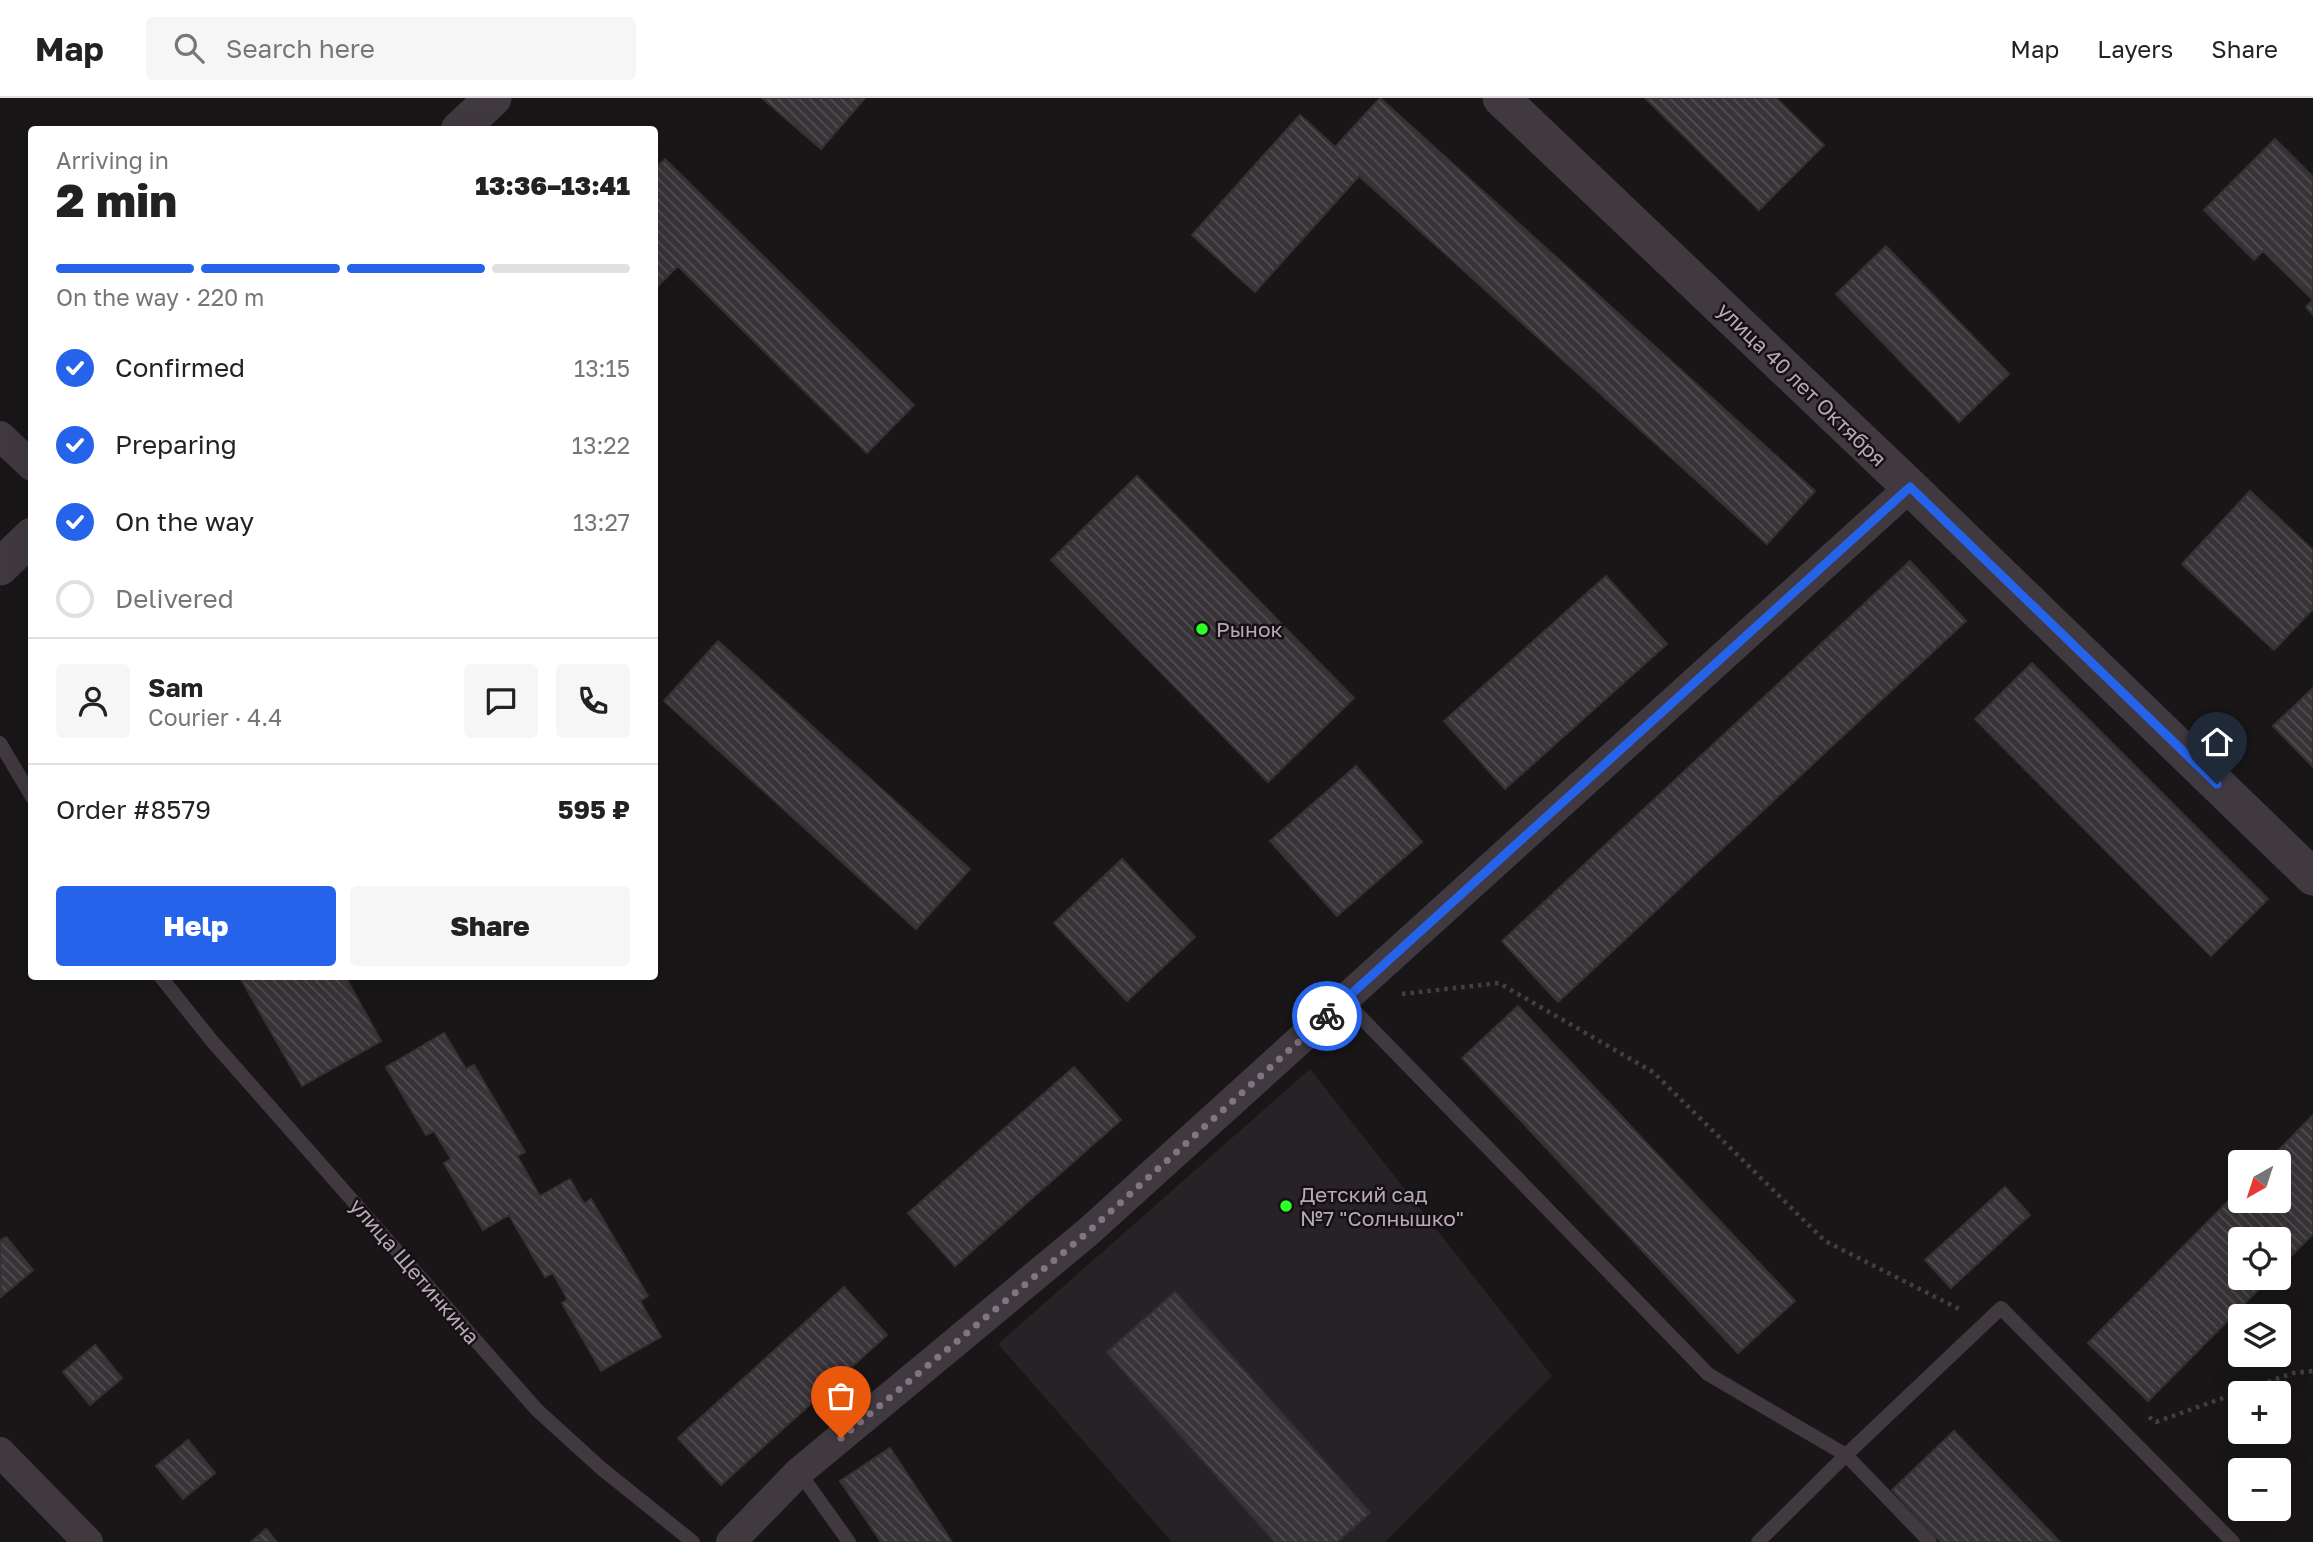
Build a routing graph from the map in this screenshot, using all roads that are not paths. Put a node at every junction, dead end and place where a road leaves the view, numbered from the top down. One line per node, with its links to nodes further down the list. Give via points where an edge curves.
1 (493, 98): 3 (street)
2 (1501, 98): 6 (street, улица 40 лет Октября)
3 (463, 126)
4 (0, 436): 5 (street)
5 (28, 462)
6 (1910, 487): 11 (street, улица 40 лет Октября); 13 (street)
7 (28, 540): 8 (street)
8 (0, 567)
9 (0, 743): 10 (lane)
10 (28, 790)
11 (2313, 877)
12 (163, 980): 18 (lane, улица Щетинкина, via 537,1410)
13 (1344, 1000): 15 (lane, via 1709,1374); 16 (street, via 1088,1232)
14 (0, 1452): 17 (street)
15 (1846, 1455): 21 (lane); 22 (lane); 23 (lane, via 2001,1308)
16 (799, 1472): 19 (street); 20 (lane)
17 (88, 1542)
18 (693, 1542)
19 (731, 1542)
20 (849, 1542)
21 (1758, 1542)
22 (1930, 1542)
23 (2233, 1542)

